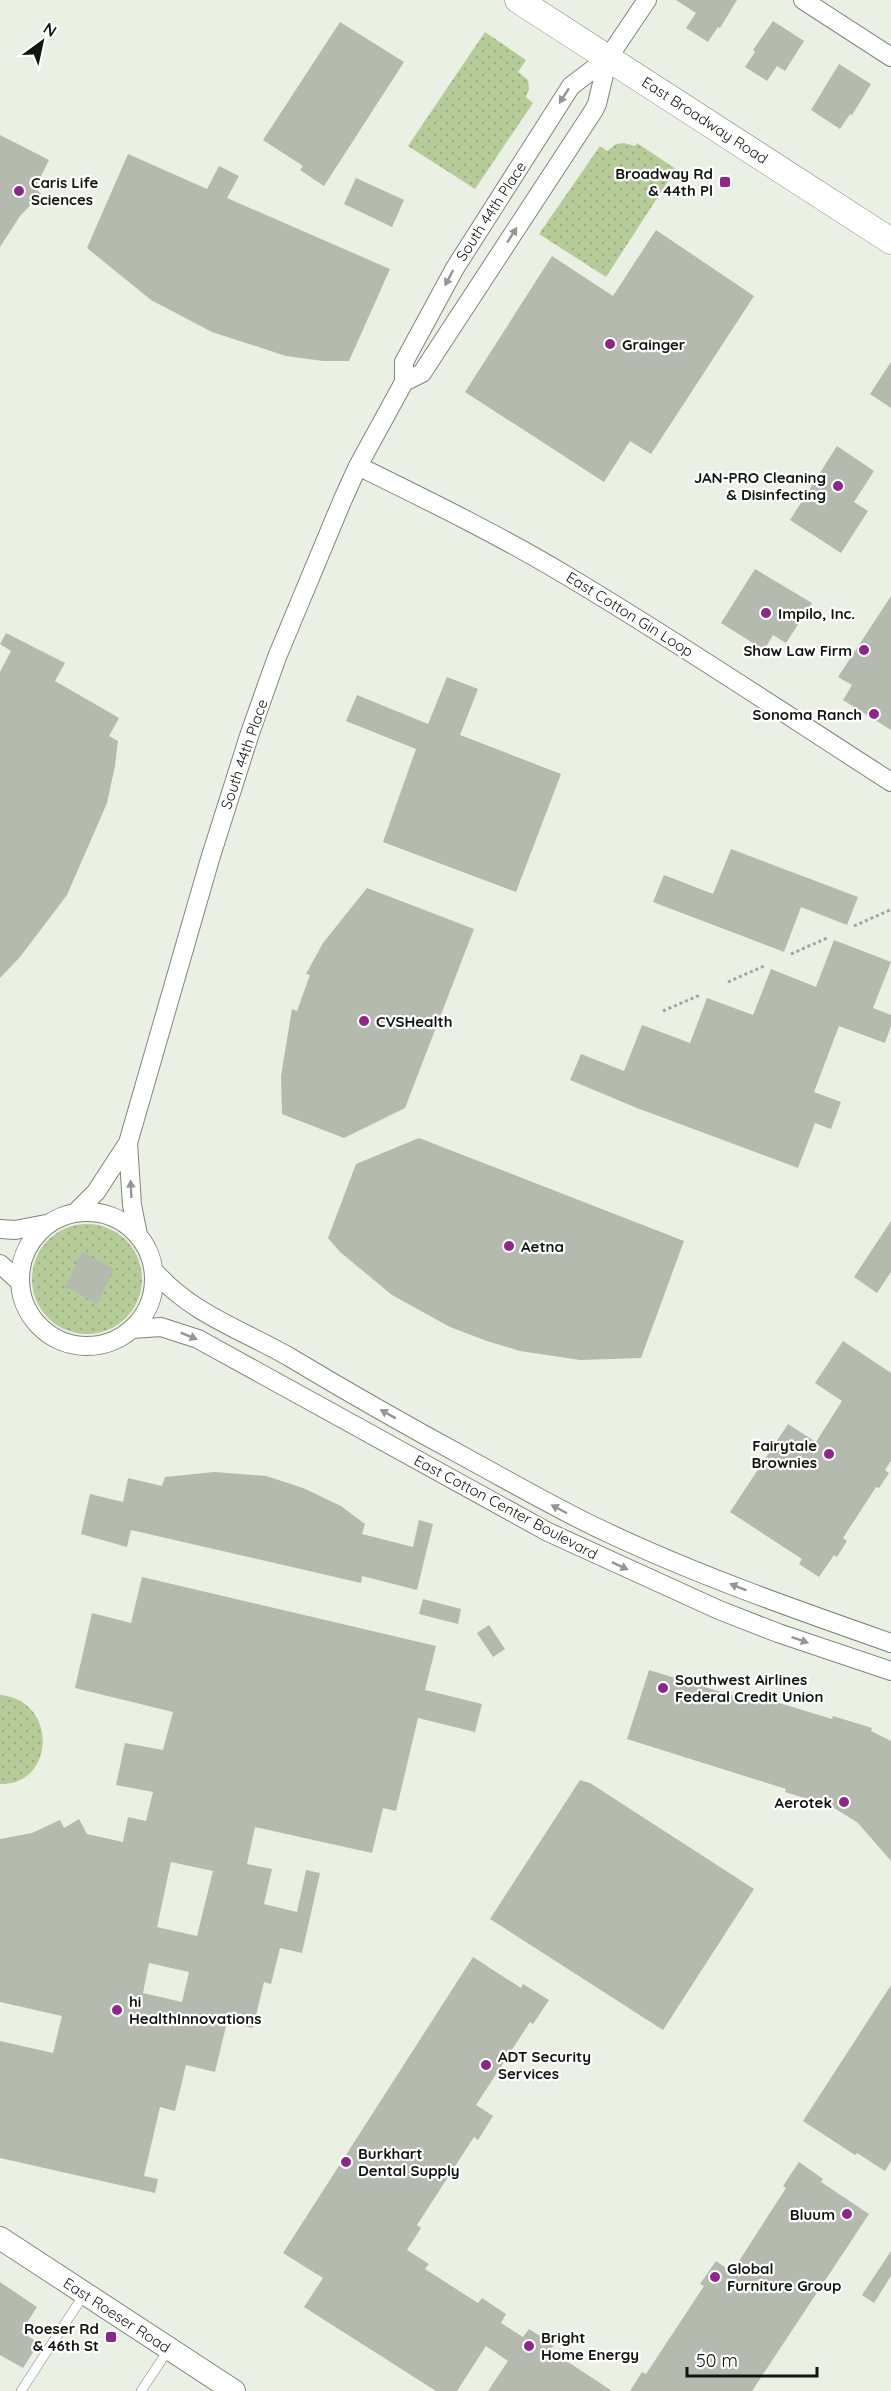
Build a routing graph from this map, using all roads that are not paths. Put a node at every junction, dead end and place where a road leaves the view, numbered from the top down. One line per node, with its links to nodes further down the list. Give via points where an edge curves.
1 (518, 0): 5 (main road, East Broadway Road)
2 (647, 0): 5 (street, South 44th Place)
3 (802, 0): 4 (street)
4 (891, 57)
5 (608, 58): 6 (main road, East Broadway Road); 7 (street, South 44th Place, one-way to 5, via 422,373 594,110); 7 (street, South 44th Place, one-way to 7, via 571,86 455,268 404,362)
6 (891, 241)
7 (404, 382): 8 (street, South 44th Place)
8 (358, 466): 9 (street, East Cotton Gin Loop, via 562,572); 10 (street, South 44th Place, via 277,657 233,782)
9 (891, 782)
10 (128, 1143): 11 (street, South 44th Place, via 96,1192); 14 (street, South 44th Place, one-way to 10)
11 (76, 1212): 12 (street, East Cotton Center Boulevard); 14 (street, East Cotton Center Boulevard, via 106,1214)
12 (48, 1223): 13 (street, East Cotton Center Boulevard); 17 (street, East Cotton Center Boulevard, via 26,1250)
13 (0, 1229)
14 (138, 1235): 16 (street, East Cotton Center Boulevard, via 148,1250)
15 (0, 1264): 17 (street)
16 (154, 1272): 18 (street, East Cotton Center Boulevard, via 150,1304); 20 (street, East Cotton Center Boulevard, one-way to 16, via 192,1306)
17 (20, 1282): 18 (street, East Cotton Center Boulevard, via 22,1299 30,1315 46,1333 61,1341 102,1345)
18 (132, 1329): 19 (street, East Cotton Center Boulevard, one-way to 19, via 149,1326 183,1333)
19 (274, 1380): 20 (street, via 315,1389 390,1432 404,1436); 22 (street, East Cotton Center Boulevard, one-way to 22, via 568,1542 748,1621)
20 (421, 1433): 21 (street, East Cotton Center Boulevard, one-way to 20, via 786,1607 649,1551 560,1509)
21 (891, 1643)
22 (891, 1671)
23 (0, 2238): 24 (street, East Roeser Road)
24 (85, 2294): 25 (street, East Roeser Road); 26 (lane)
25 (169, 2349): 27 (lane); 28 (street, East Roeser Road)
26 (21, 2391)
27 (141, 2391)
28 (234, 2391)

